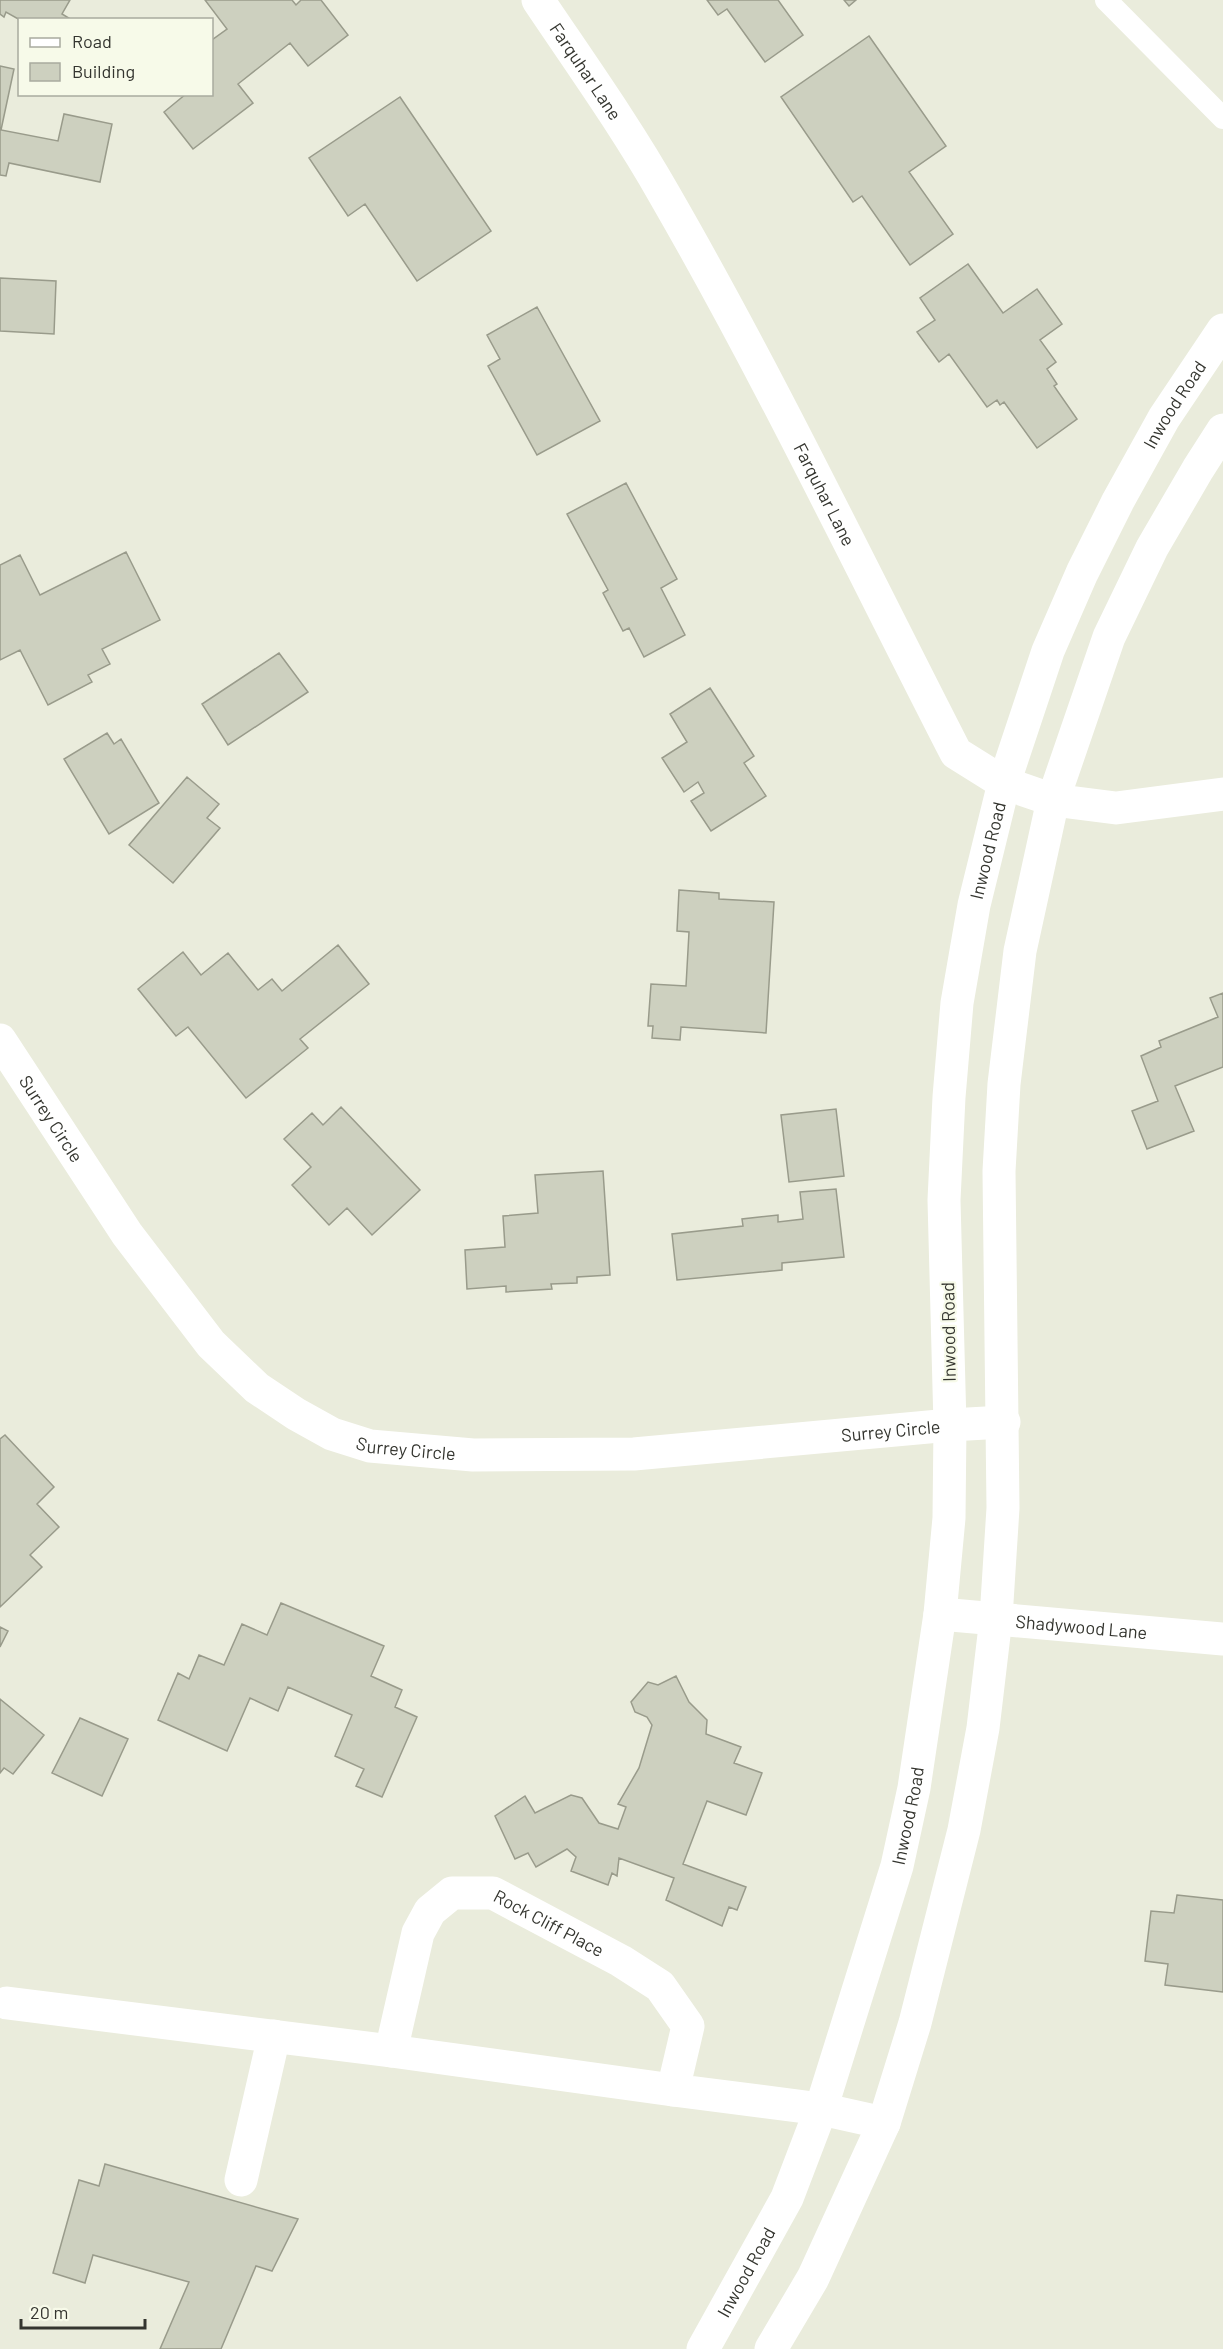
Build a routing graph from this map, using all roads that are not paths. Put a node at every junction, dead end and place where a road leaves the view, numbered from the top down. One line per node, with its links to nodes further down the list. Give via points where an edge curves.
1 (538, 0): 6 (street, Farquhar Lane, via 664,194 762,374 956,753)
2 (1106, 0): 3 (lane)
3 (1223, 118)
4 (1223, 330): 6 (street, Inwood Road, via 1164,418 1088,563 1048,651)
5 (1223, 430): 8 (street, via 1152,548 1109,637)
6 (1004, 783): 8 (street, Farquhar Lane); 11 (street, Inwood Road, via 974,904 957,1003 949,1097 944,1200)
7 (1223, 794): 8 (street, Farquhar Lane, via 1116,808)
8 (1053, 800): 10 (street, via 1020,951 1004,1084 999,1171 999,1333)
9 (0, 1040): 11 (street, Surrey Circle, via 127,1234 211,1344 257,1388 332,1434 370,1446 473,1455 634,1454)
10 (1004, 1422): 11 (street, Surrey Circle); 13 (street)
11 (950, 1425): 12 (street, Inwood Road, via 949,1518)
12 (940, 1614): 13 (street, Shadywood Lane); 19 (street, Inwood Road, via 914,1788 897,1866)
13 (996, 1618): 14 (street, Shadywood Lane); 20 (street, via 983,1728 964,1830 915,2023)
14 (1223, 1640)
15 (7, 2003): 16 (street)
16 (274, 2036): 17 (street); 21 (street)
17 (391, 2051): 18 (street); 18 (street, Rock Cliff Place, via 418,1933 430,1911 452,1893 493,1893 660,1986 688,2026)
18 (673, 2090): 19 (street)
19 (822, 2109): 20 (street); 22 (street, Inwood Road, via 788,2198)
20 (884, 2123): 23 (street, via 813,2278)
21 (242, 2180)
22 (703, 2349)
23 (771, 2349)

